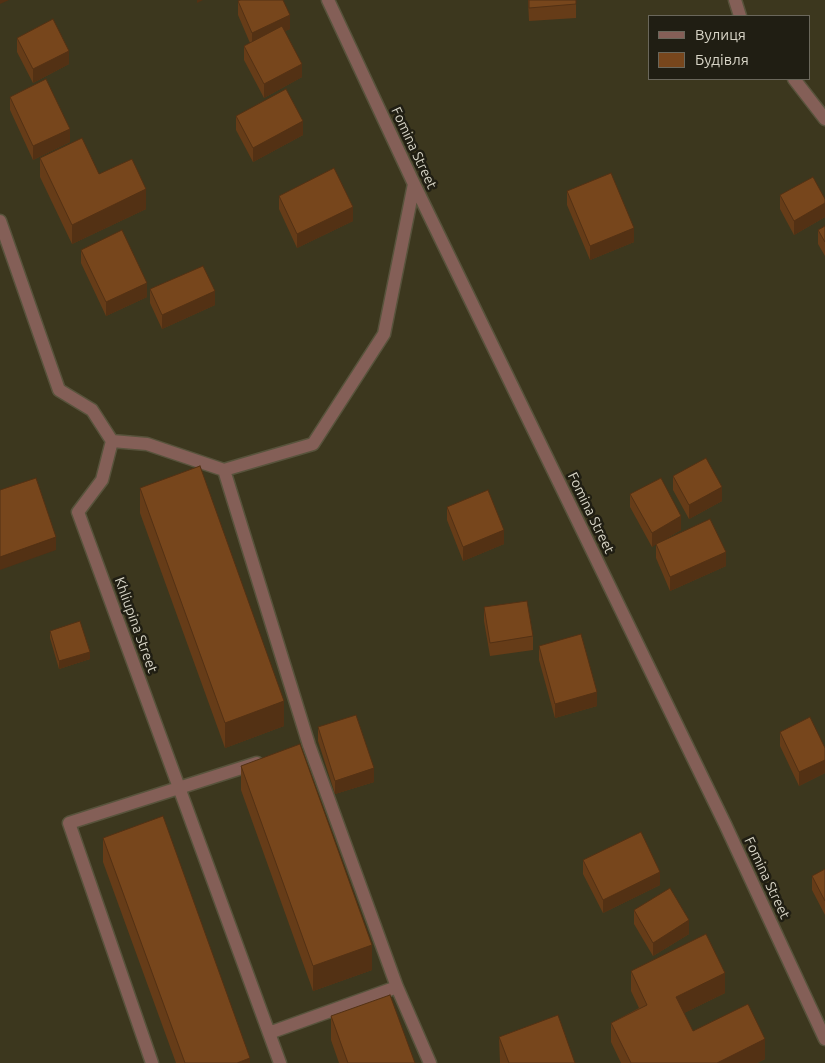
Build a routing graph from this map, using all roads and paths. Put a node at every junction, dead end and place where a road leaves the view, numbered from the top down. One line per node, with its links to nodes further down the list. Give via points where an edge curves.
1 (328, 0): 6 (street, Fomina Street)
2 (735, 0): 3 (street)
3 (740, 15)
4 (795, 80): 5 (street)
5 (825, 119)
6 (414, 184): 9 (street, via 384,334 313,444); 14 (street, Fomina Street, via 721,815)
7 (0, 221): 8 (street, via 59,390 92,410)
8 (112, 441): 9 (street, via 147,444); 11 (street, Khliupina Street, via 102,480 78,512)
9 (224, 470): 12 (street, via 305,747)
10 (272, 758): 11 (street)
11 (180, 789): 13 (street, Khliupina Street); 15 (street, via 69,823)
12 (397, 986): 13 (street); 17 (street)
13 (269, 1033): 16 (street, Khliupina Street)
14 (825, 1039)
15 (152, 1063)
16 (280, 1063)
17 (430, 1063)

